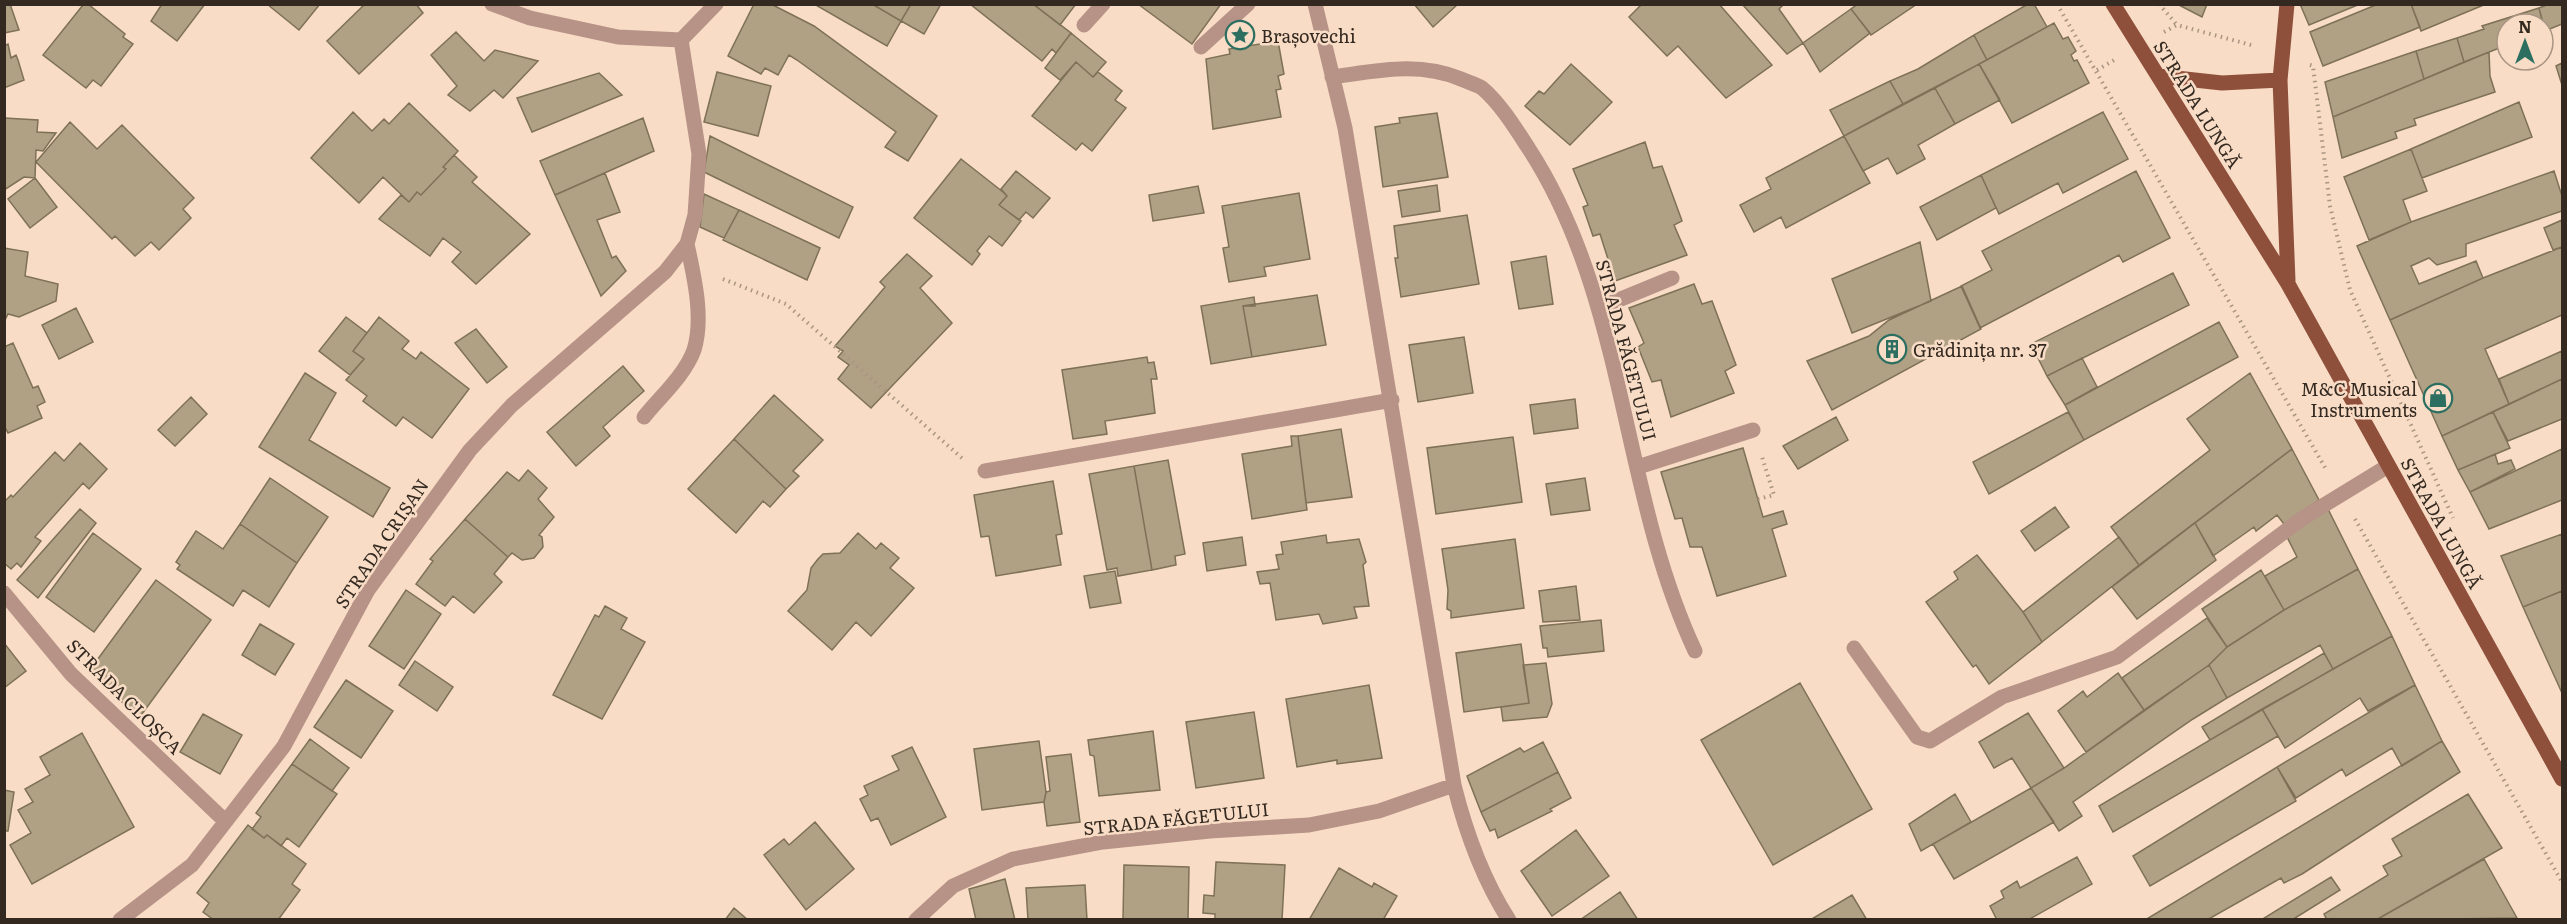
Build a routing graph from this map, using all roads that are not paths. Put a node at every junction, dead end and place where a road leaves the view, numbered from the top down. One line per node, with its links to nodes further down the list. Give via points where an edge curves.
1 (492, 4): 9 (street, via 530,18 618,38)
2 (716, 4): 9 (street)
3 (1103, 4): 8 (street)
4 (1248, 4): 10 (street)
5 (1315, 4): 12 (street)
6 (2113, 4): 11 (main road, STRADA LUNGĂ)
7 (2287, 4): 13 (main road, STRADA LUNGĂ)
8 (1084, 25)
9 (681, 40): 14 (street, STRADA CRIȘAN, via 699,154 695,215)
10 (1201, 47)
11 (2158, 76): 13 (main road, via 2222,83); 16 (main road, STRADA LUNGĂ)
12 (1332, 77): 17 (street, STRADA FĂGETULUI, via 1398,68 1438,70 1481,88 1518,132 1542,169 1571,226); 18 (street, via 1345,128)
13 (2280, 80): 16 (main road, STRADA LUNGĂ)
14 (687, 244): 19 (street, STRADA CRIȘAN, via 698,325 693,350 685,367); 29 (street, STRADA CRIȘAN, via 665,272 512,405 470,450 368,590 284,746)
15 (1672, 278): 17 (street)
16 (2288, 284): 21 (main road, STRADA LUNGĂ)
17 (1599, 309): 22 (street, STRADA FĂGETULUI)
18 (1392, 399): 23 (street); 28 (street)
19 (644, 417)
20 (1753, 430): 22 (street)
21 (2388, 466): 25 (street, via 2303,518 2117,657 2002,697 1930,741 1917,738); 27 (main road, STRADA LUNGĂ)
22 (1638, 467): 26 (street, STRADA FĂGETULUI, via 1657,547 1679,617)
23 (985, 471)
24 (4, 593): 29 (street, STRADA CLOȘCA, via 71,674)
25 (1854, 648)
26 (1695, 651)
27 (2562, 779)
28 (1454, 785): 31 (street, STRADA FĂGETULUI, via 1379,811 1309,825 1103,842 1013,859 952,886); 32 (street, via 1466,832)
29 (225, 821): 30 (street, STRADA CRIȘAN, via 192,865)
30 (120, 920)
31 (916, 920)
32 (1509, 920)

